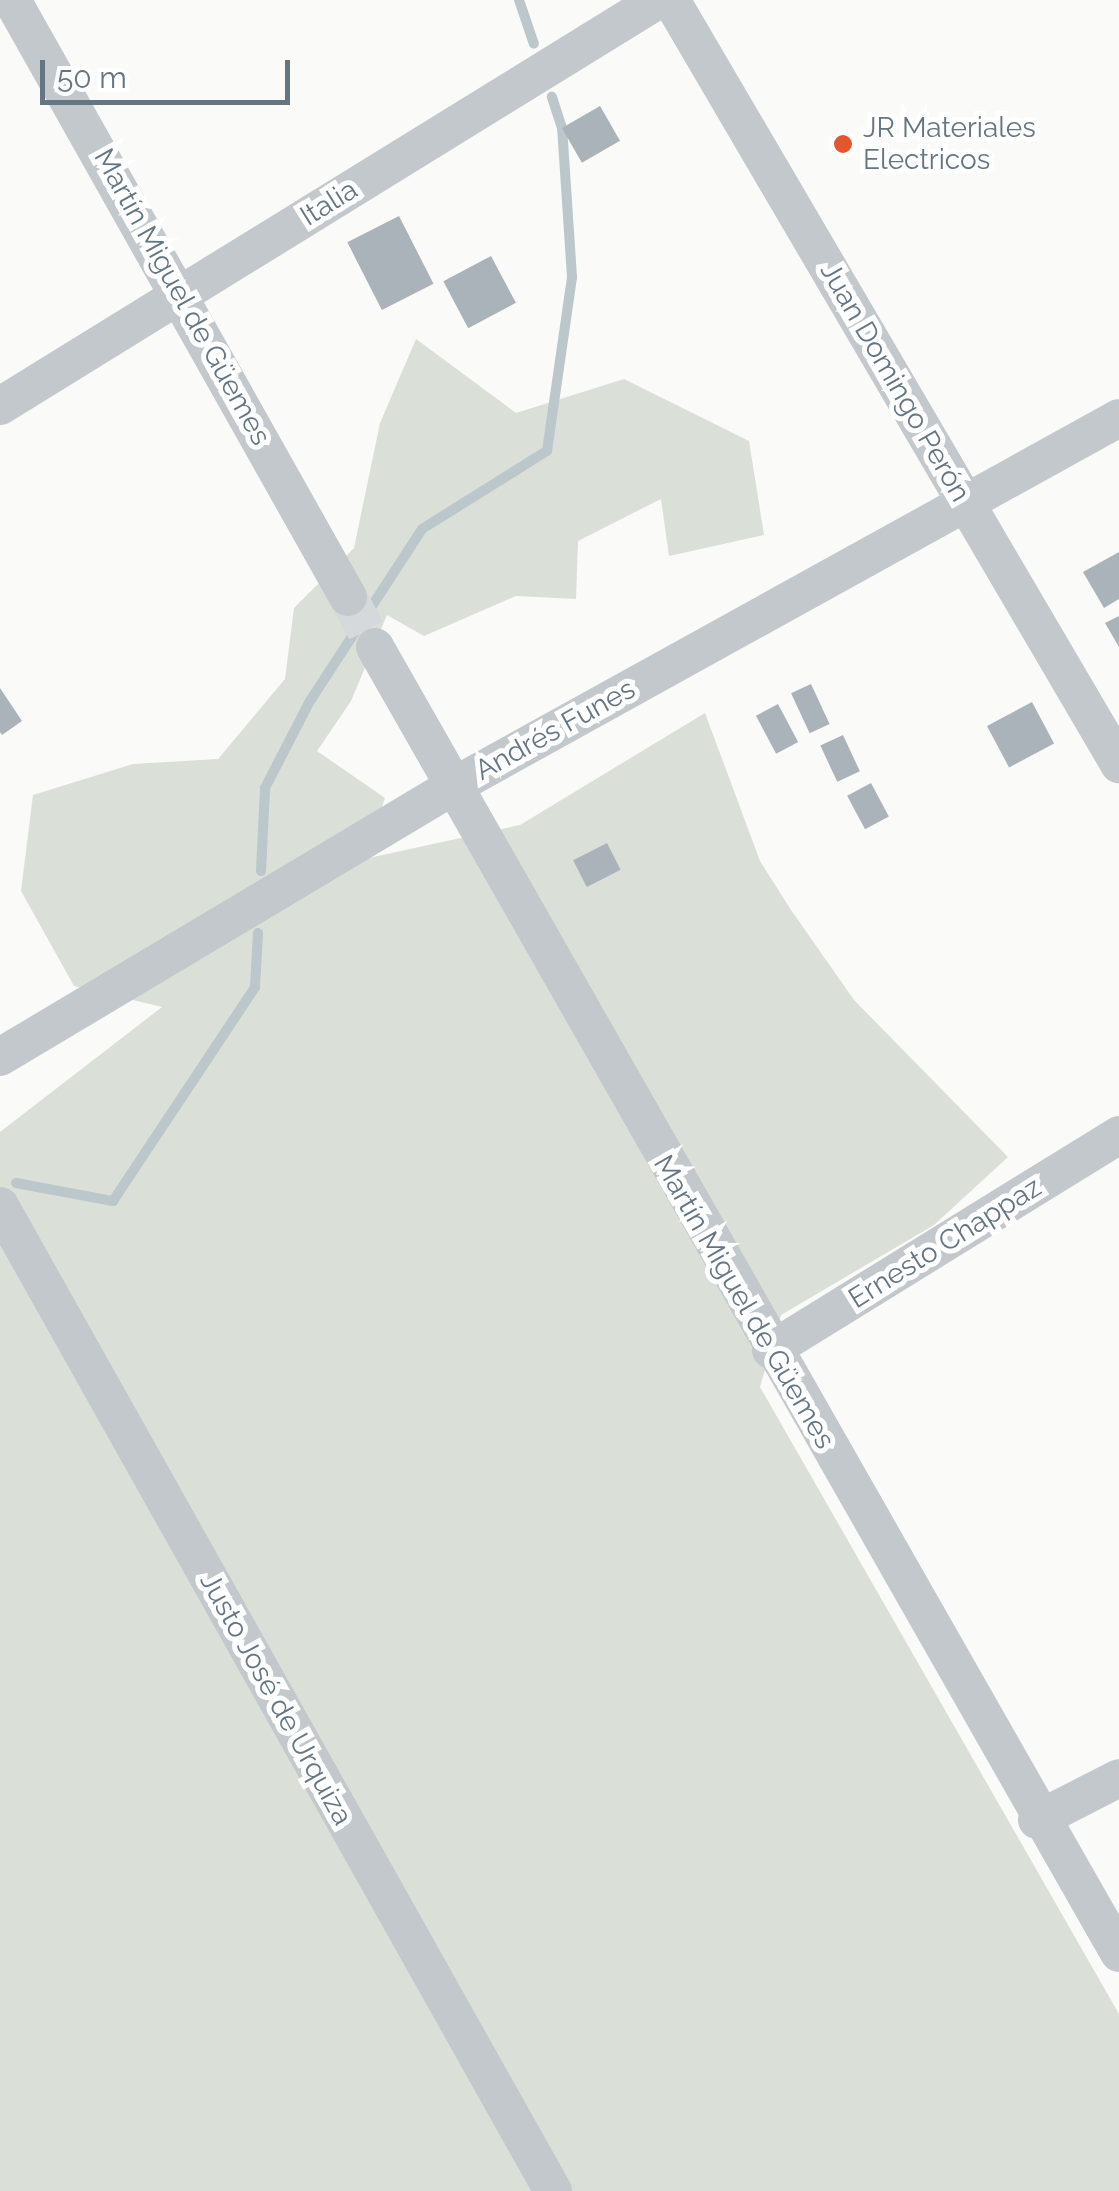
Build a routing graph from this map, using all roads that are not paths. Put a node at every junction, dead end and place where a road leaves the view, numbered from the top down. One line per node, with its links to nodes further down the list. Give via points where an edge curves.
1 (12, 0): 4 (street, Martín Miguel de Güemes)
2 (658, 0): 4 (street, Italia)
3 (672, 0): 7 (street, Juan Domingo Perón)
4 (182, 293): 5 (street, Italia); 8 (street, Martín Miguel de Güemes)
5 (0, 406)
6 (1119, 418): 7 (street, Andrés Funes)
7 (966, 503): 10 (street, Juan Domingo Perón); 11 (street, Andrés Funes)
8 (348, 597)
9 (375, 647): 11 (street, Martín Miguel de Güemes)
10 (1119, 764)
11 (452, 787): 12 (street, Andrés Funes); 15 (street, Martín Miguel de Güemes)
12 (0, 1057)
13 (1119, 1135): 15 (street, Ernesto Chappaz)
14 (0, 1206): 19 (street, Justo José de Urquiza)
15 (771, 1350): 17 (street, Martín Miguel de Güemes)
16 (1119, 1778): 17 (street)
17 (1038, 1820): 18 (street, Martín Miguel de Güemes)
18 (1119, 1954)
19 (553, 2191)

